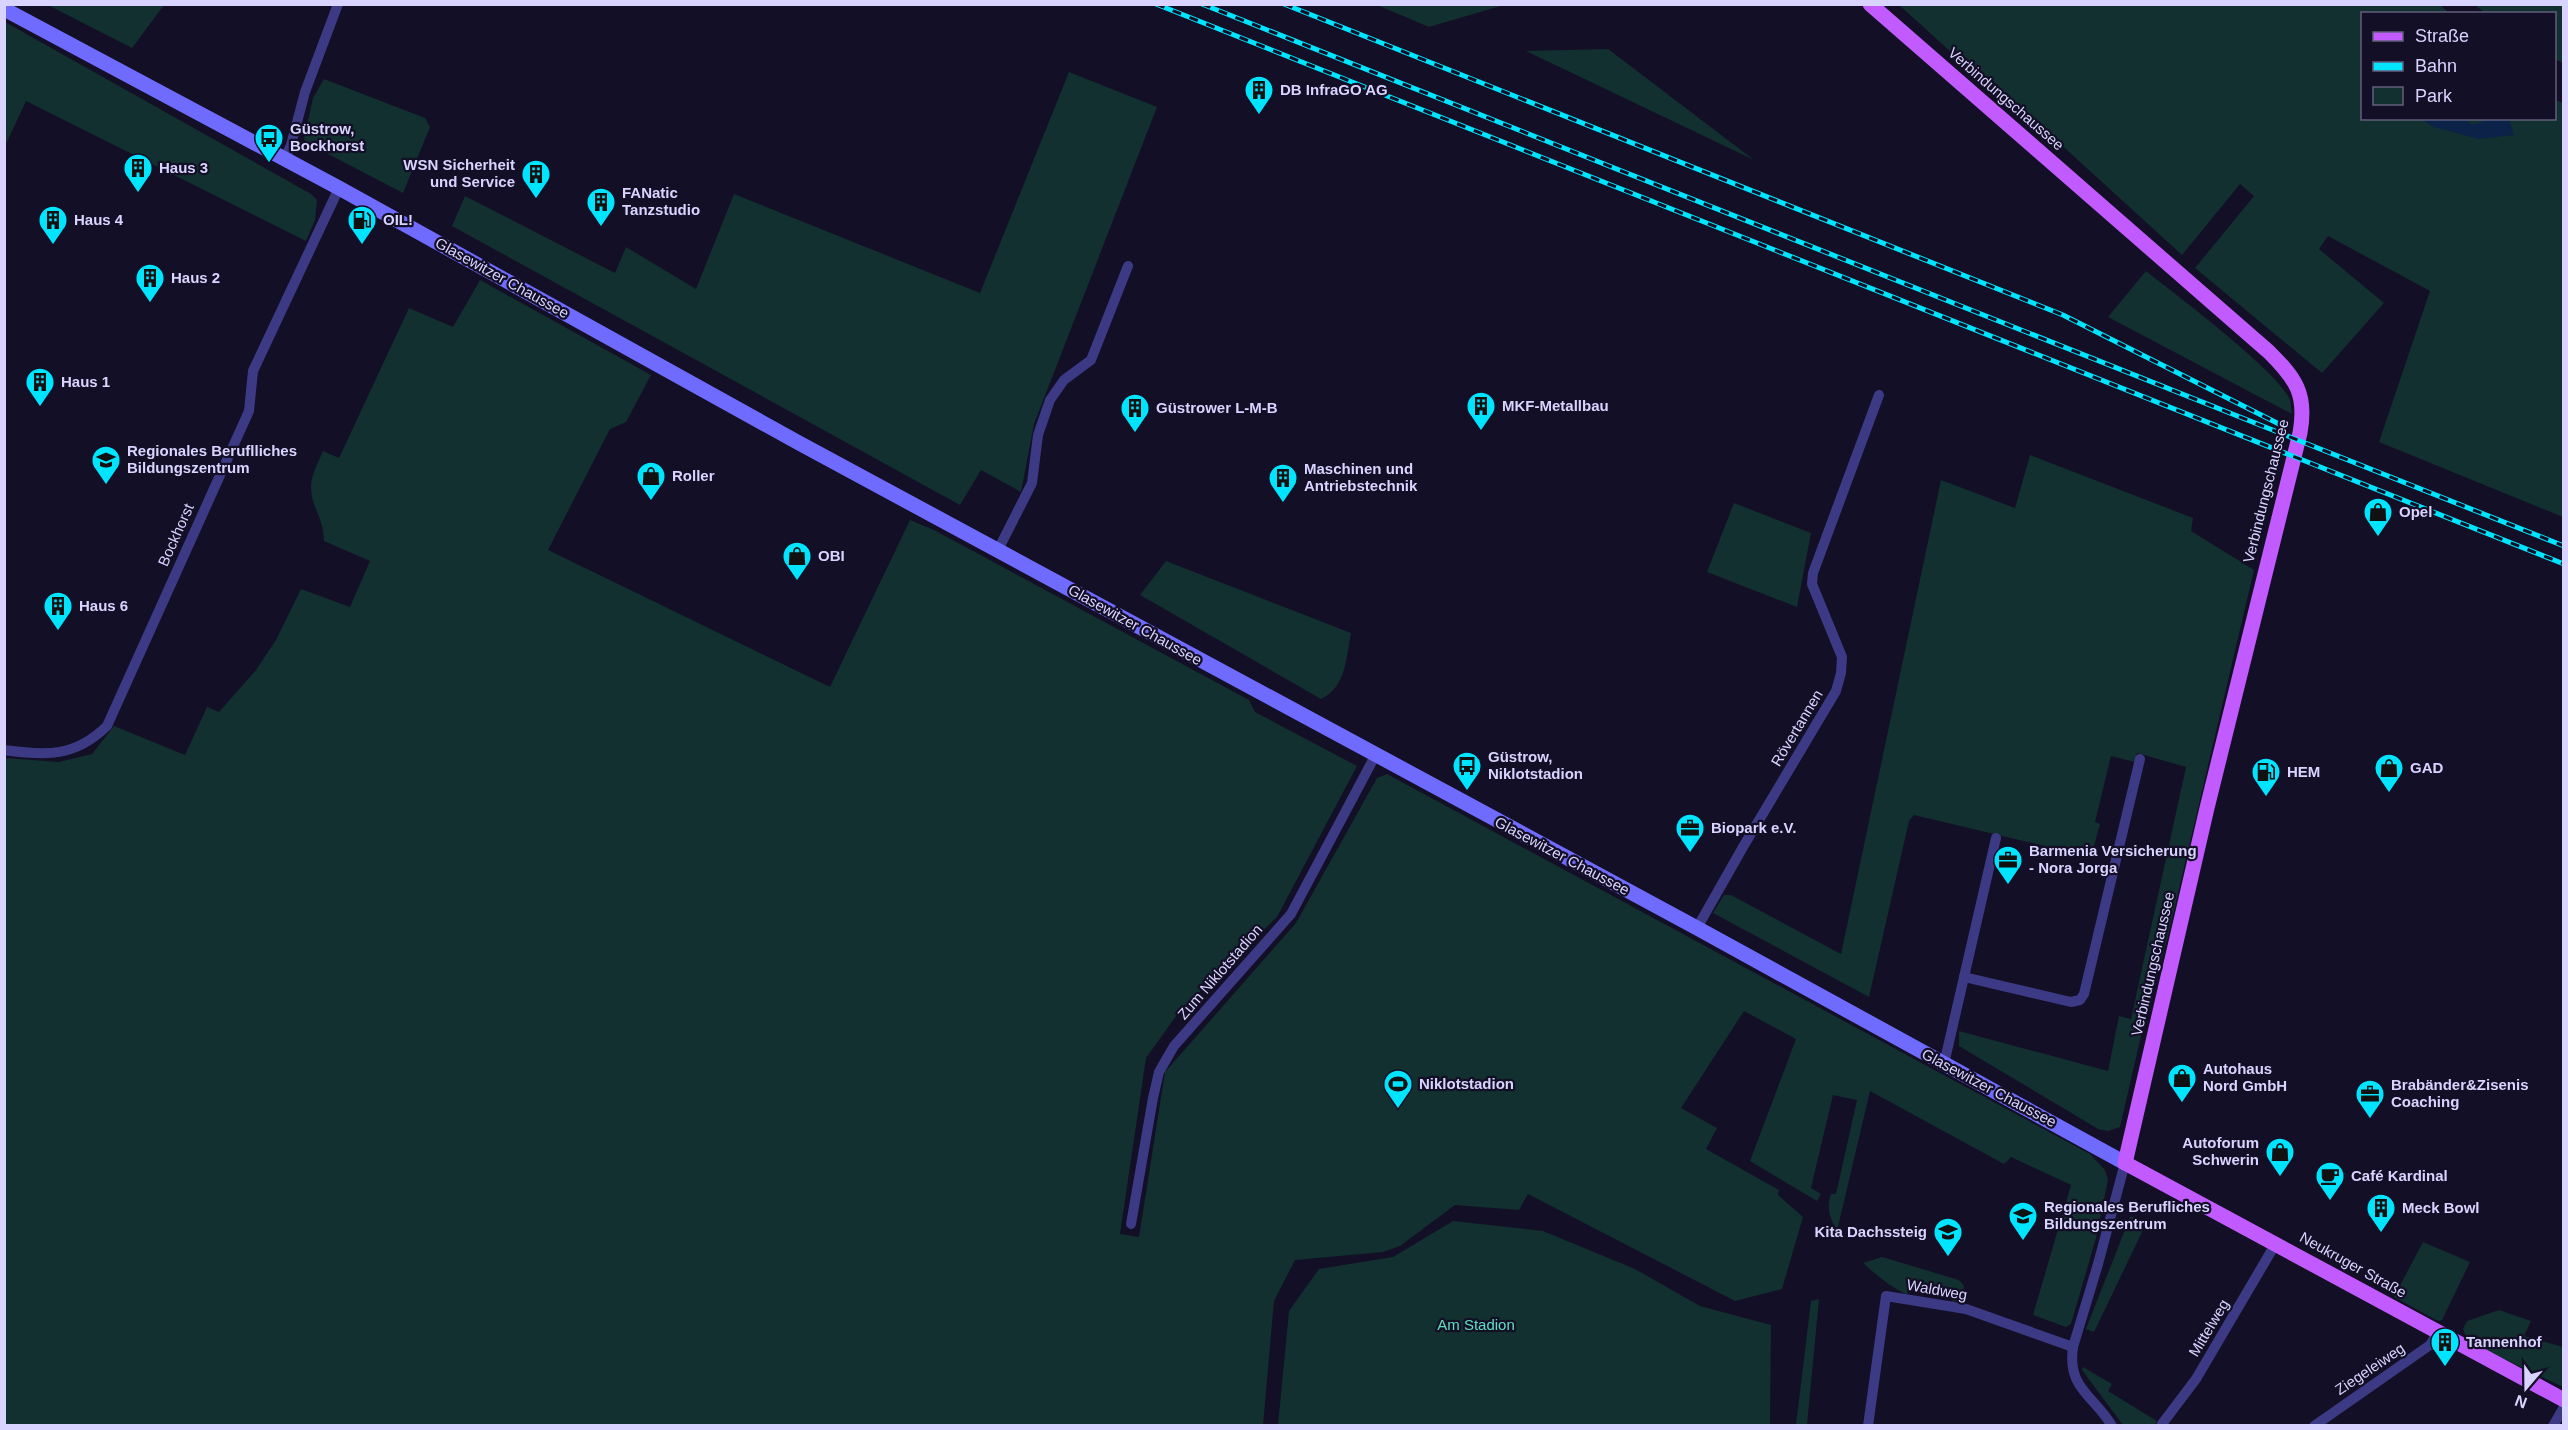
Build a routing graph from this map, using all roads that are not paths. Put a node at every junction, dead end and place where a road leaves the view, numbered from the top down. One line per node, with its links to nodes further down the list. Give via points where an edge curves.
1 (338, 4): 4 (street)
2 (1870, 4): 16 (main road, Verbindungschaussee, via 2270,352 2293,378 2303,401 2300,433 2207,808)
3 (4, 9): 4 (main road, Glasewitzer Chaussee)
4 (285, 158): 5 (main road, Glasewitzer Chaussee)
5 (339, 188): 8 (main road, Glasewitzer Chaussee); 9 (street, Bockhorst, via 253,370 249,411 107,726 93,740 72,750 40,755)
6 (1128, 266): 8 (street, via 1091,360 1064,380 1050,400 1038,435 1032,483)
7 (1879, 395): 13 (street, Rövertannen, via 1813,573 1812,584 1842,657 1836,691)
8 (998, 550): 10 (main road, Glasewitzer Chaussee)
9 (4, 750)
10 (1375, 756): 13 (main road, Glasewitzer Chaussee); 17 (street, Zum Niklotstadion, via 1291,914 1174,1046 1160,1072)
11 (2140, 759): 14 (street, via 2080,1000 2071,1002)
12 (1996, 838): 14 (street)
13 (1697, 928): 15 (main road, Glasewitzer Chaussee)
14 (1964, 977): 15 (street)
15 (1944, 1064): 16 (main road, Glasewitzer Chaussee)
16 (2126, 1163): 18 (main road, Neukruger Straße); 20 (street)
17 (1131, 1224)
18 (2276, 1244): 19 (main road, Neukruger Straße); 23 (street, Mittelweg, via 2196,1379)
19 (2438, 1332): 21 (main road, Neukruger Straße); 26 (street, Ziegeleiweg, via 2430,1345)
20 (2073, 1347): 24 (street, Waldweg, via 1966,1309 1886,1296); 25 (street, via 2072,1370 2083,1391)
21 (2564, 1400)
22 (2564, 1407): 27 (street)
23 (2162, 1424)
24 (1868, 1425)
25 (2112, 1425)
26 (2313, 1425)
27 (2553, 1425)

